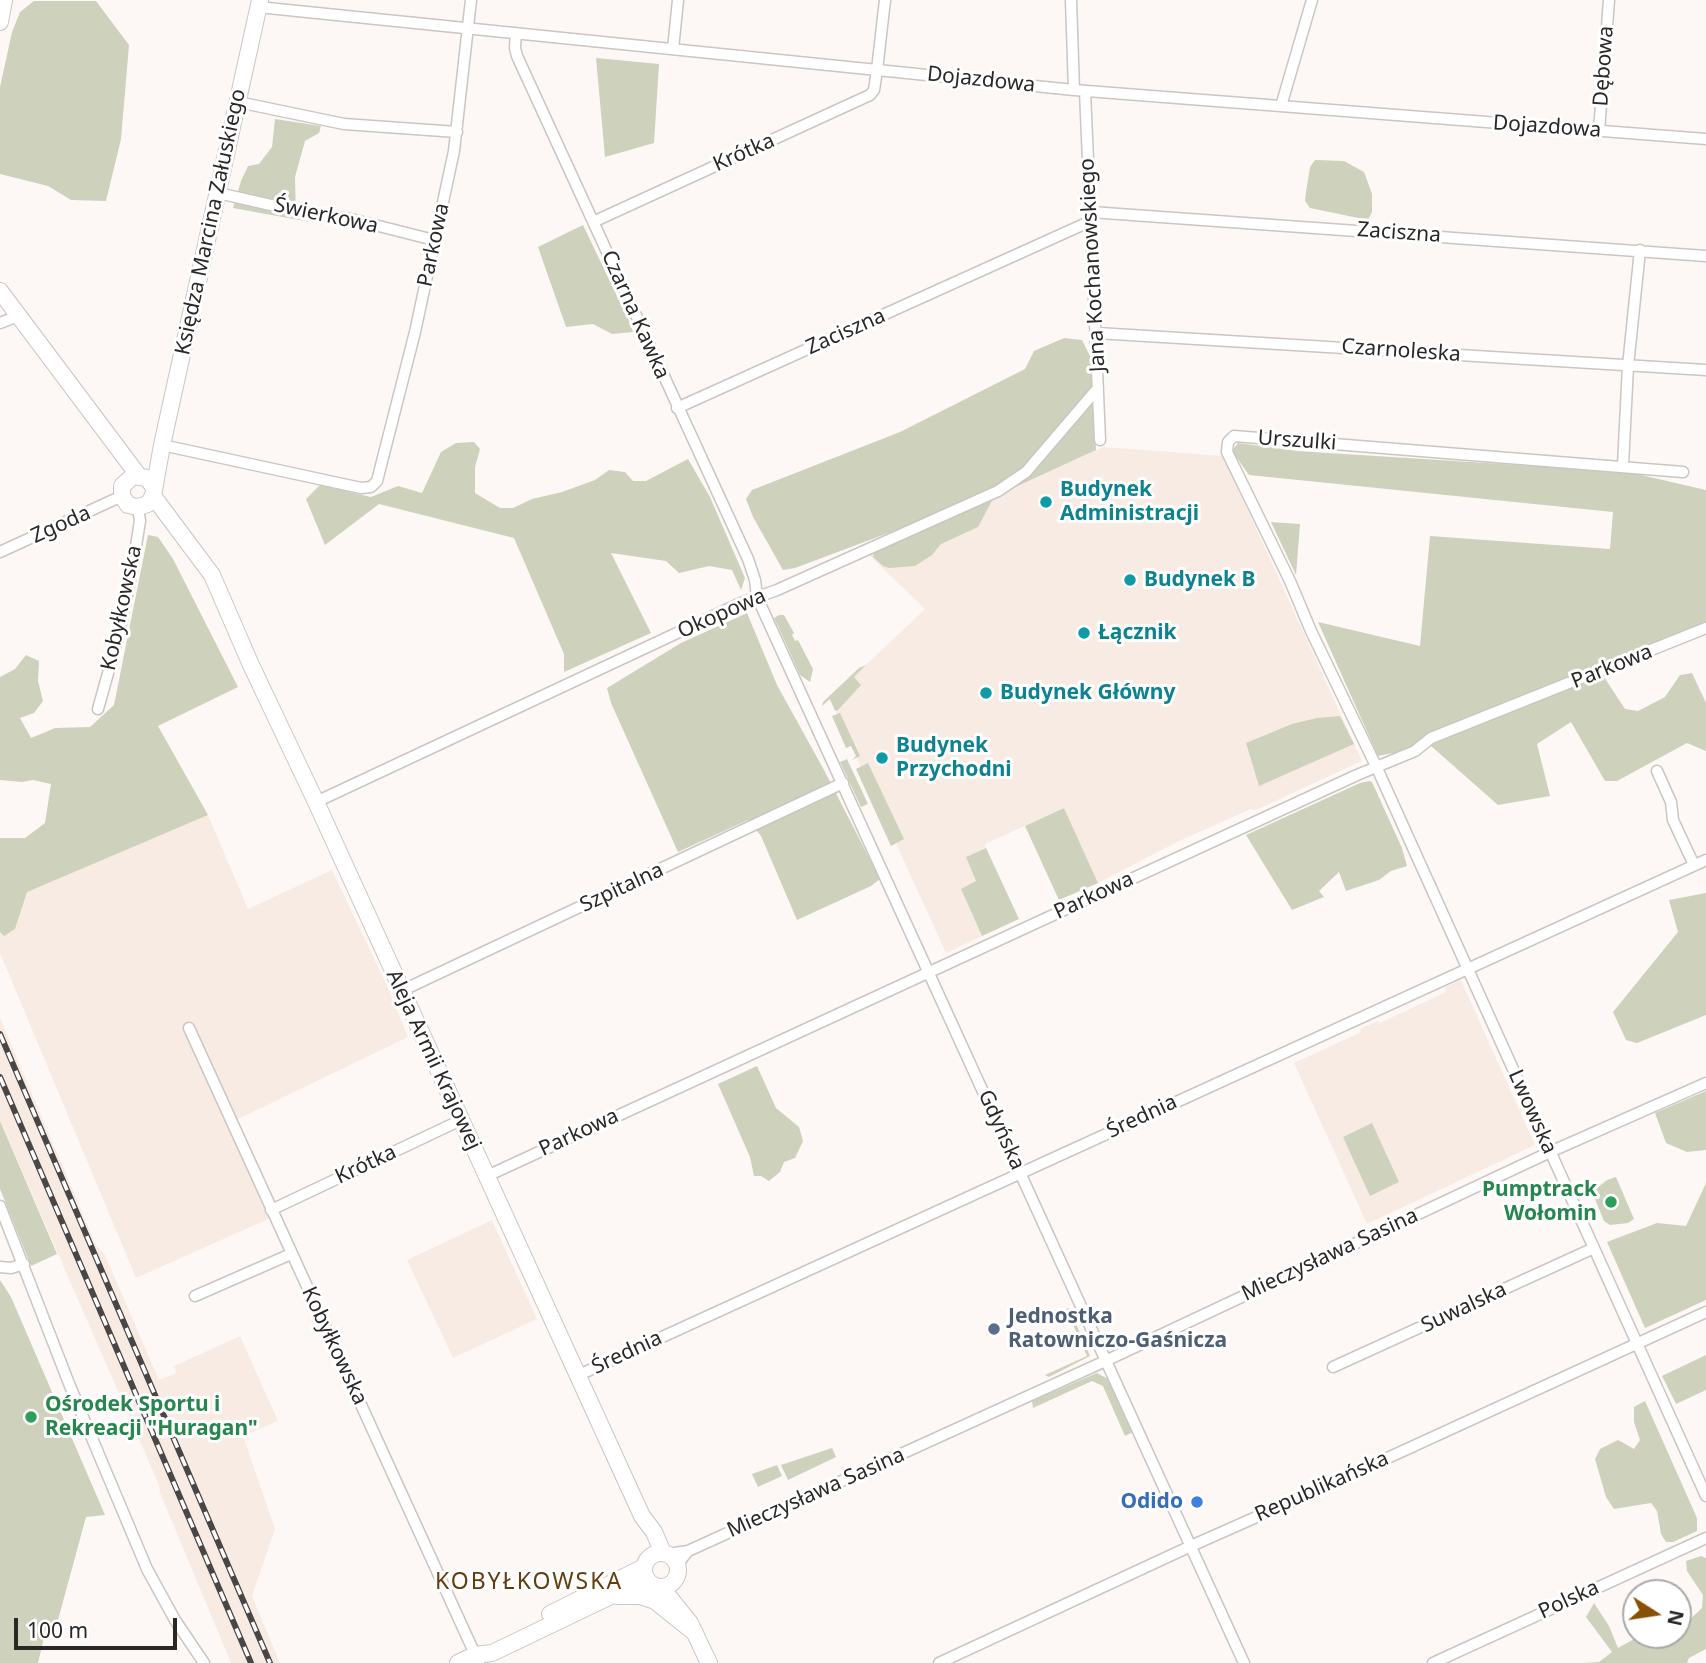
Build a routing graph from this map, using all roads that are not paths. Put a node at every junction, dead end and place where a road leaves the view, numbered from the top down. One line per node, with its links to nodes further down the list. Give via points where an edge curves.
1 (4, 0): 10 (street)
2 (471, 0): 11 (street, Parkowa)
3 (678, 0): 13 (street)
4 (884, 0): 14 (street)
5 (1072, 0): 15 (street, Jana Kochanowskiego)
6 (1312, 0): 17 (street)
7 (1597, 0): 8 (street, Dębowa)
8 (1609, 0): 18 (street, Dębowa)
9 (259, 3): 11 (street, Dojazdowa); 16 (street, Księdza Marcina Załuskiego)
10 (0, 22)
11 (468, 28): 12 (street, Dojazdowa); 19 (street, Parkowa)
12 (516, 33): 13 (street, Dojazdowa); 23 (street, Czarna Kawka, via 517,56)
13 (673, 49): 14 (street, Dojazdowa)
14 (877, 70): 15 (street, Dojazdowa); 23 (street, Krótka, via 874,90 865,98)
15 (1080, 90): 17 (street, Dojazdowa); 22 (street, Jana Kochanowskiego)
16 (237, 102): 19 (street, via 344,124); 21 (street, Księdza Marcina Załuskiego)
17 (1281, 106): 18 (street, Dojazdowa)
18 (1599, 131): 20 (street, Dojazdowa)
19 (457, 132): 24 (street, Parkowa)
20 (1706, 139)
21 (218, 193): 24 (street, Świerkowa); 36 (street, Księdza Marcina Załuskiego)
22 (1091, 216): 25 (street, Zaciszna); 30 (street, Jana Kochanowskiego); 34 (street, Zaciszna)
23 (593, 222): 34 (street, Czarna Kawka)
24 (434, 240): 36 (street, Parkowa, via 374,485 361,488)
25 (1640, 250): 26 (street, Zaciszna); 31 (street)
26 (1706, 256)
27 (0, 291): 28 (street, Aleja Armii Krajowej)
28 (18, 316): 29 (street); 39 (street, Aleja Armii Krajowej, via 93,418)
29 (0, 323)
30 (1097, 333): 31 (street, Czarnoleska); 33 (street, Jana Kochanowskiego)
31 (1628, 366): 32 (street, Czarnoleska); 37 (street)
32 (1706, 370)
33 (1098, 388): 35 (street, Jana Kochanowskiego); 41 (street, Okopowa, via 1026,472 1008,486)
34 (677, 408): 41 (street, Czarna Kawka, via 748,559)
35 (1100, 440)
36 (162, 444): 39 (street, Księdza Marcina Załuskiego)
37 (1623, 466): 38 (street, Urszulki); 44 (street, Urszulki, via 1234,436 1228,442 1227,452)
38 (1683, 472)
39 (139, 491): 40 (street, Zgoda); 43 (street, Kobyłkowska, via 140,521 132,571); 47 (street, Aleja Armii Krajowej, via 212,575)
40 (0, 552)
41 (757, 597): 46 (street, Gdyńska); 47 (street, Okopowa)
42 (1706, 628): 44 (street, Parkowa, via 1431,738 1415,751)
43 (98, 709)
44 (1376, 766): 50 (street, Lwowska); 51 (street, Parkowa)
45 (1657, 771): 49 (street)
46 (843, 783): 51 (street, Gdyńska); 52 (street, Szpitalna)
47 (316, 802): 52 (street, Aleja Armii Krajowej)
48 (1706, 860): 49 (street, Średnia)
49 (1694, 865): 50 (street, Średnia)
50 (1467, 968): 56 (street, Lwowska); 57 (street, Średnia)
51 (930, 971): 57 (street, Gdyńska); 58 (street, Parkowa)
52 (401, 991): 55 (street, Aleja Armii Krajowej)
53 (189, 1028): 60 (street, Kobyłkowska)
54 (1706, 1083): 56 (street, Mieczysława Sasina)
55 (461, 1120): 58 (street, Aleja Armii Krajowej); 60 (street, Krótka)
56 (1550, 1152): 61 (street, Lwowska); 68 (street, Mieczysława Sasina)
57 (1020, 1172): 68 (street, Gdyńska); 70 (street, Średnia)
58 (486, 1176): 70 (street, Aleja Armii Krajowej)
59 (0, 1206): 63 (street)
60 (271, 1210): 62 (street, Kobyłkowska)
61 (1594, 1248): 67 (street, Lwowska); 69 (street, Suwalska)
62 (291, 1254): 65 (street); 77 (street, Kobyłkowska)
63 (24, 1264): 64 (street); 78 (street, via 147,1569)
64 (0, 1267)
65 (195, 1296)
66 (1706, 1312): 67 (street, Republikańska)
67 (1637, 1343): 71 (street, Lwowska); 73 (street, Republikańska)
68 (1106, 1361): 73 (street, Gdyńska); 74 (street, Mieczysława Sasina, via 688,1551)
69 (1333, 1367)
70 (579, 1375): 74 (street, Aleja Armii Krajowej)
71 (1706, 1496)
72 (1706, 1538): 83 (street, Polska)
73 (1191, 1546): 81 (street, Republikańska); 82 (street, Gdyńska)
74 (661, 1568): 75 (street, Mieczysława Sasina); 76 (street, Aleja Armii Krajowej, via 687,1607); 77 (street, Mieczysława Sasina, via 488,1643)
75 (611, 1597): 76 (street, via 640,1596 655,1601); 77 (street, Mieczysława Sasina)
76 (692, 1628): 80 (street, Aleja Armii Krajowej)
77 (477, 1659): 79 (street, Mieczysława Sasina)
78 (205, 1663)
79 (458, 1663)
80 (709, 1663)
81 (939, 1663)
82 (1244, 1663)
83 (1433, 1663)

